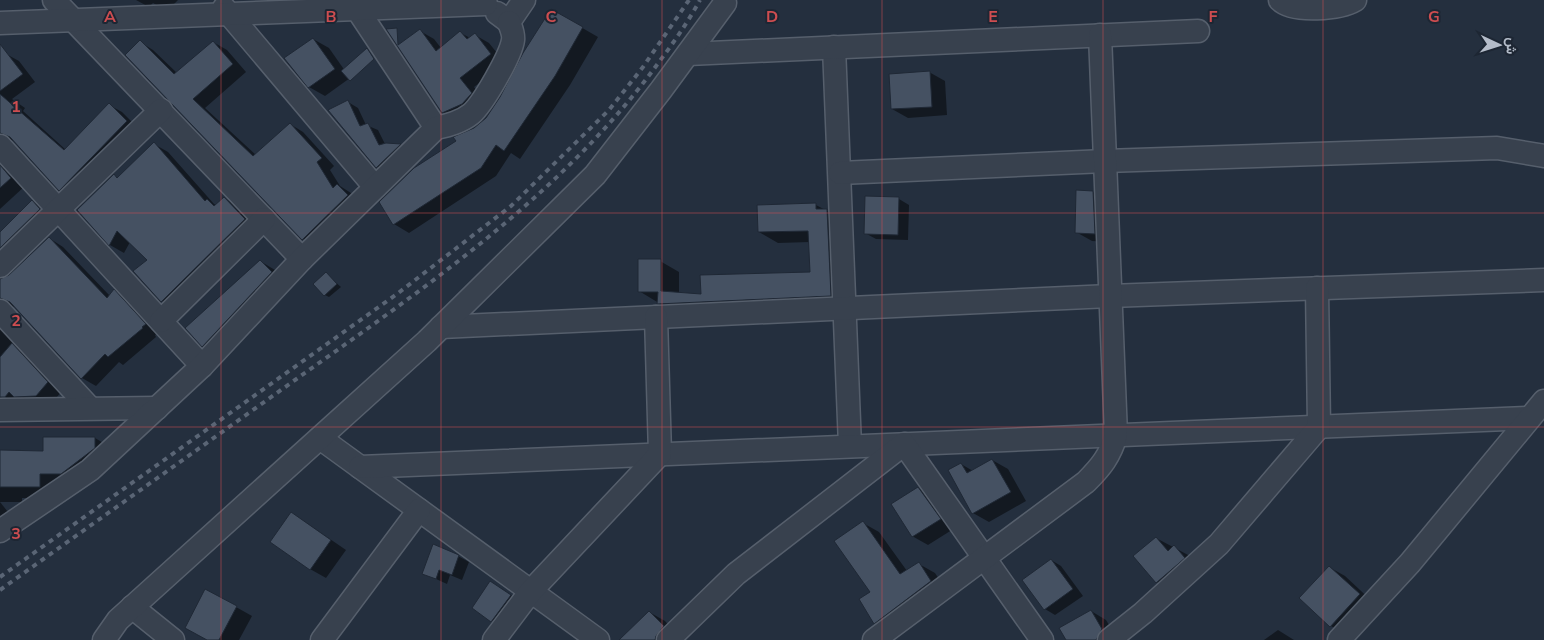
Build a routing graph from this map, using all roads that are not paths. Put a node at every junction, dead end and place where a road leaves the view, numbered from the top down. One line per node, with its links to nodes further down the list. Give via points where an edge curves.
1 (54, 0): 9 (street)
2 (524, 0): 10 (street)
3 (1280, 0): 4 (street, via 1288,6 1334,8)
4 (1355, 0)
5 (483, 2): 8 (street); 10 (street)
6 (725, 3): 15 (street)
7 (224, 7): 8 (street); 9 (street); 22 (street)
8 (358, 10): 17 (street)
9 (75, 21): 11 (street); 16 (street)
10 (508, 22): 17 (street, via 514,39 486,94 472,113 457,123)
11 (0, 23)
12 (1198, 30): 13 (street)
13 (1100, 35): 14 (street); 20 (street)
14 (834, 47): 15 (street); 21 (street)
15 (688, 54): 34 (street, via 595,175)
16 (161, 110): 23 (street); 24 (street)
17 (436, 128): 22 (street)
18 (0, 146): 23 (street)
19 (1544, 156): 20 (street, via 1497,148)
20 (1105, 161): 21 (street); 29 (street)
21 (840, 173): 30 (street)
22 (375, 187): 25 (street)
23 (58, 210): 26 (street); 33 (street)
24 (264, 219): 25 (street); 33 (street)
25 (302, 259): 35 (street)
26 (0, 266)
27 (1544, 280): 28 (street)
28 (1317, 288): 29 (street); 41 (street)
29 (1110, 296): 30 (street); 42 (street)
30 (845, 309): 32 (street); 45 (street)
31 (0, 311): 37 (street)
32 (656, 318): 34 (street); 46 (street)
33 (161, 321): 35 (street)
34 (441, 327): 43 (street)
35 (202, 366): 38 (street)
36 (1544, 401): 40 (street)
37 (89, 407): 38 (street); 39 (street)
38 (157, 408): 49 (street, via 90,470)
39 (0, 410)
40 (1529, 418): 41 (street); 62 (street, via 1410,563)
41 (1319, 427): 42 (street); 61 (street, via 1219,544)
42 (1116, 435): 44 (street); 50 (street, via 1103,466 1086,482)
43 (320, 438): 47 (street); 52 (street)
44 (904, 444): 45 (street); 50 (street); 58 (street, via 736,574)
45 (850, 446): 46 (street)
46 (660, 454): 47 (street); 51 (street)
47 (360, 467): 48 (street)
48 (419, 510): 51 (street); 55 (street)
49 (0, 531)
50 (984, 557): 59 (street); 60 (street)
51 (530, 591): 56 (street); 57 (street)
52 (132, 607): 53 (street); 54 (street)
53 (104, 640)
54 (173, 640)
55 (322, 640)
56 (494, 640)
57 (598, 640)
58 (668, 640)
59 (874, 640)
60 (1042, 640)
61 (1109, 640)
62 (1339, 640)

